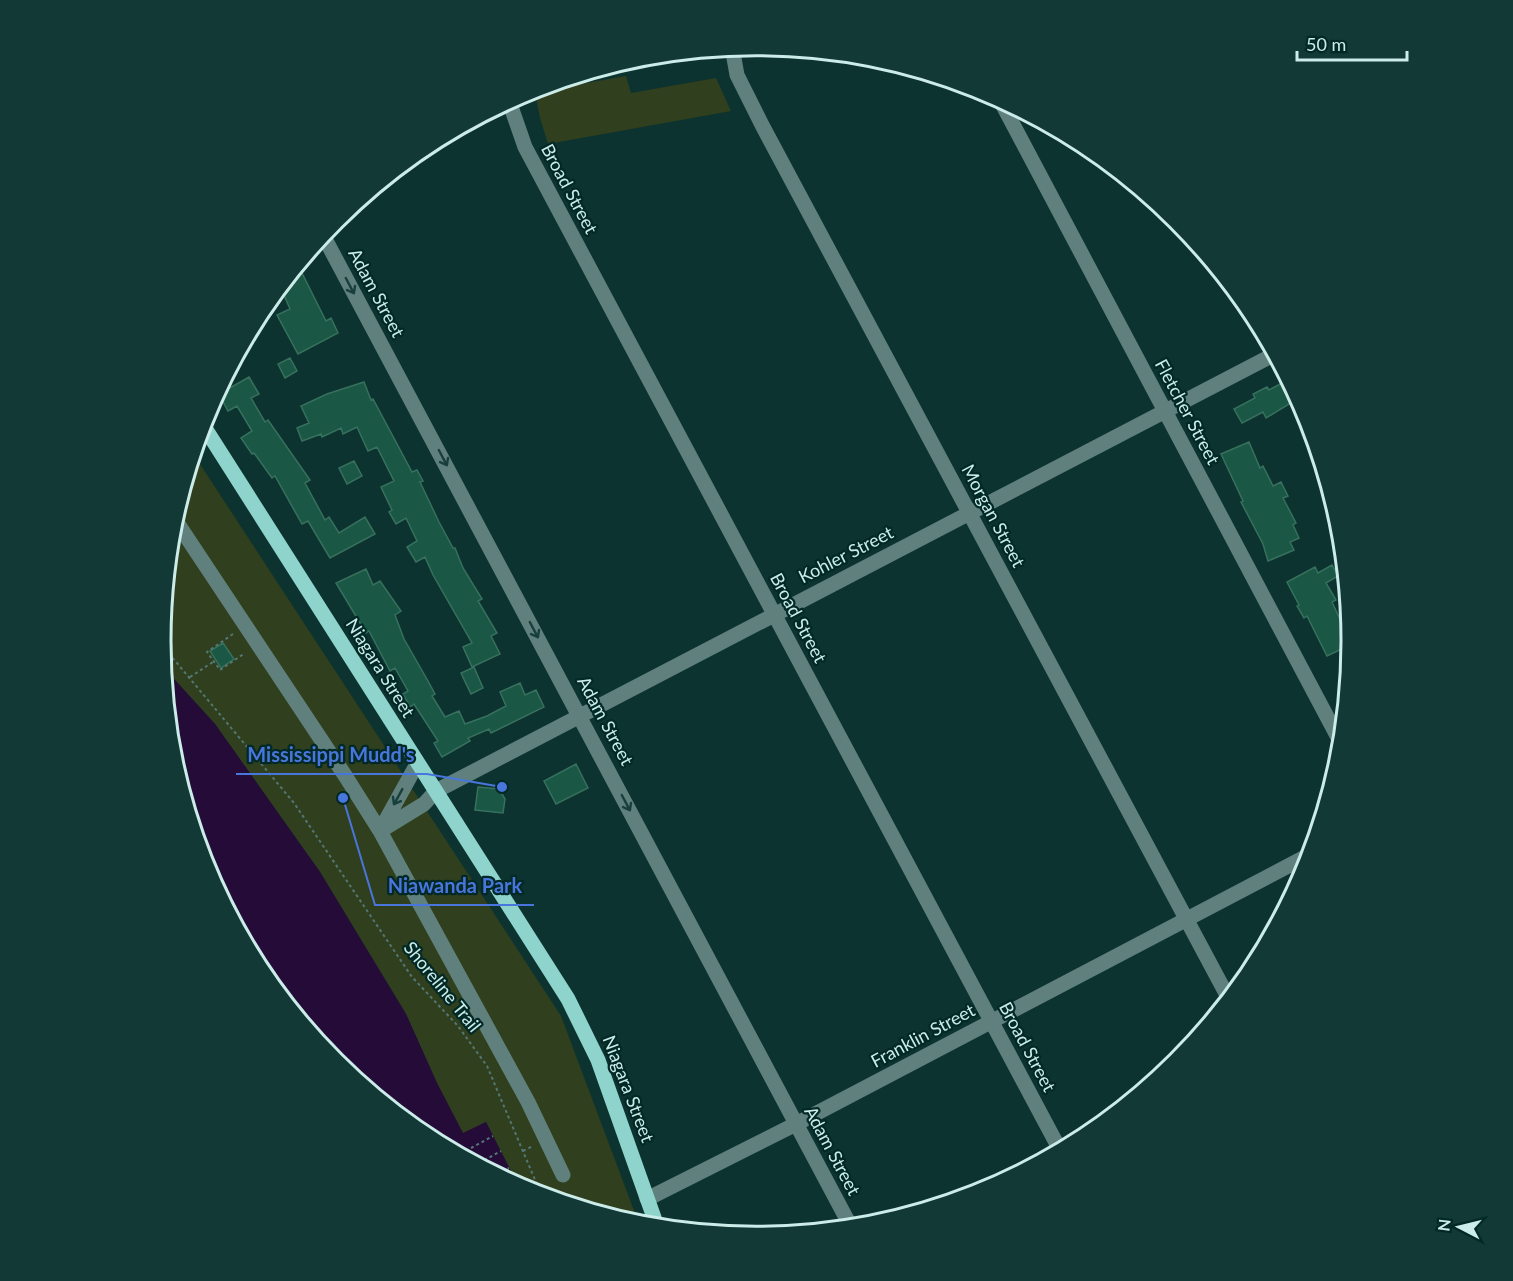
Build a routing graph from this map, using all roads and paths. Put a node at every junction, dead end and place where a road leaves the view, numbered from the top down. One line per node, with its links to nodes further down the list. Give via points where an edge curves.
1 (734, 57): 8 (street, Morgan Street, via 737,75)
2 (512, 110): 10 (street, Broad Street, via 525,147)
3 (1006, 112): 6 (street, Fletcher Street)
4 (328, 244): 16 (street, Adam Street, one-way to 16)
5 (1268, 358): 6 (street, Kohler Street)
6 (1165, 411): 8 (street, Kohler Street); 17 (street, Fletcher Street)
7 (209, 435): 18 (main road, Niagara Street)
8 (970, 513): 10 (street, Kohler Street); 22 (street, Morgan Street)
9 (182, 530): 11 (street)
10 (774, 614): 16 (street, Kohler Street); 24 (street, Broad Street)
11 (245, 625): 12 (street); 14 (path, via 207,652)
12 (258, 644): 14 (path, via 220,670); 20 (street)
13 (172, 656): 15 (path, Shoreline Trail)
14 (214, 662): 15 (path)
15 (190, 677): 32 (path, Shoreline Trail, via 294,803 412,977 458,1026 487,1065)
16 (579, 716): 19 (street, Kohler Street); 25 (street, Adam Street, one-way to 25)
17 (1334, 730)
18 (417, 764): 19 (main road, Niagara Street); 20 (street, one-way to 20)
19 (436, 791): 20 (street, Kohler Street, via 424,804); 33 (main road, Niagara Street, via 568,999 598,1060)
20 (380, 831): 31 (street, via 528,1102)
21 (1298, 861): 22 (street, Franklin Street)
22 (1186, 920): 23 (street, Morgan Street); 24 (street, Franklin Street)
23 (1225, 991)
24 (992, 1022): 25 (street, Franklin Street); 27 (street, Broad Street)
25 (796, 1124): 33 (street, Franklin Street); 35 (street, Adam Street)
26 (493, 1136): 28 (path)
27 (1056, 1143)
28 (471, 1148)
29 (501, 1151): 30 (path)
30 (486, 1159)
31 (563, 1174)
32 (536, 1182)
33 (647, 1199): 34 (main road, Niagara Street)
34 (653, 1216)
35 (846, 1218)

